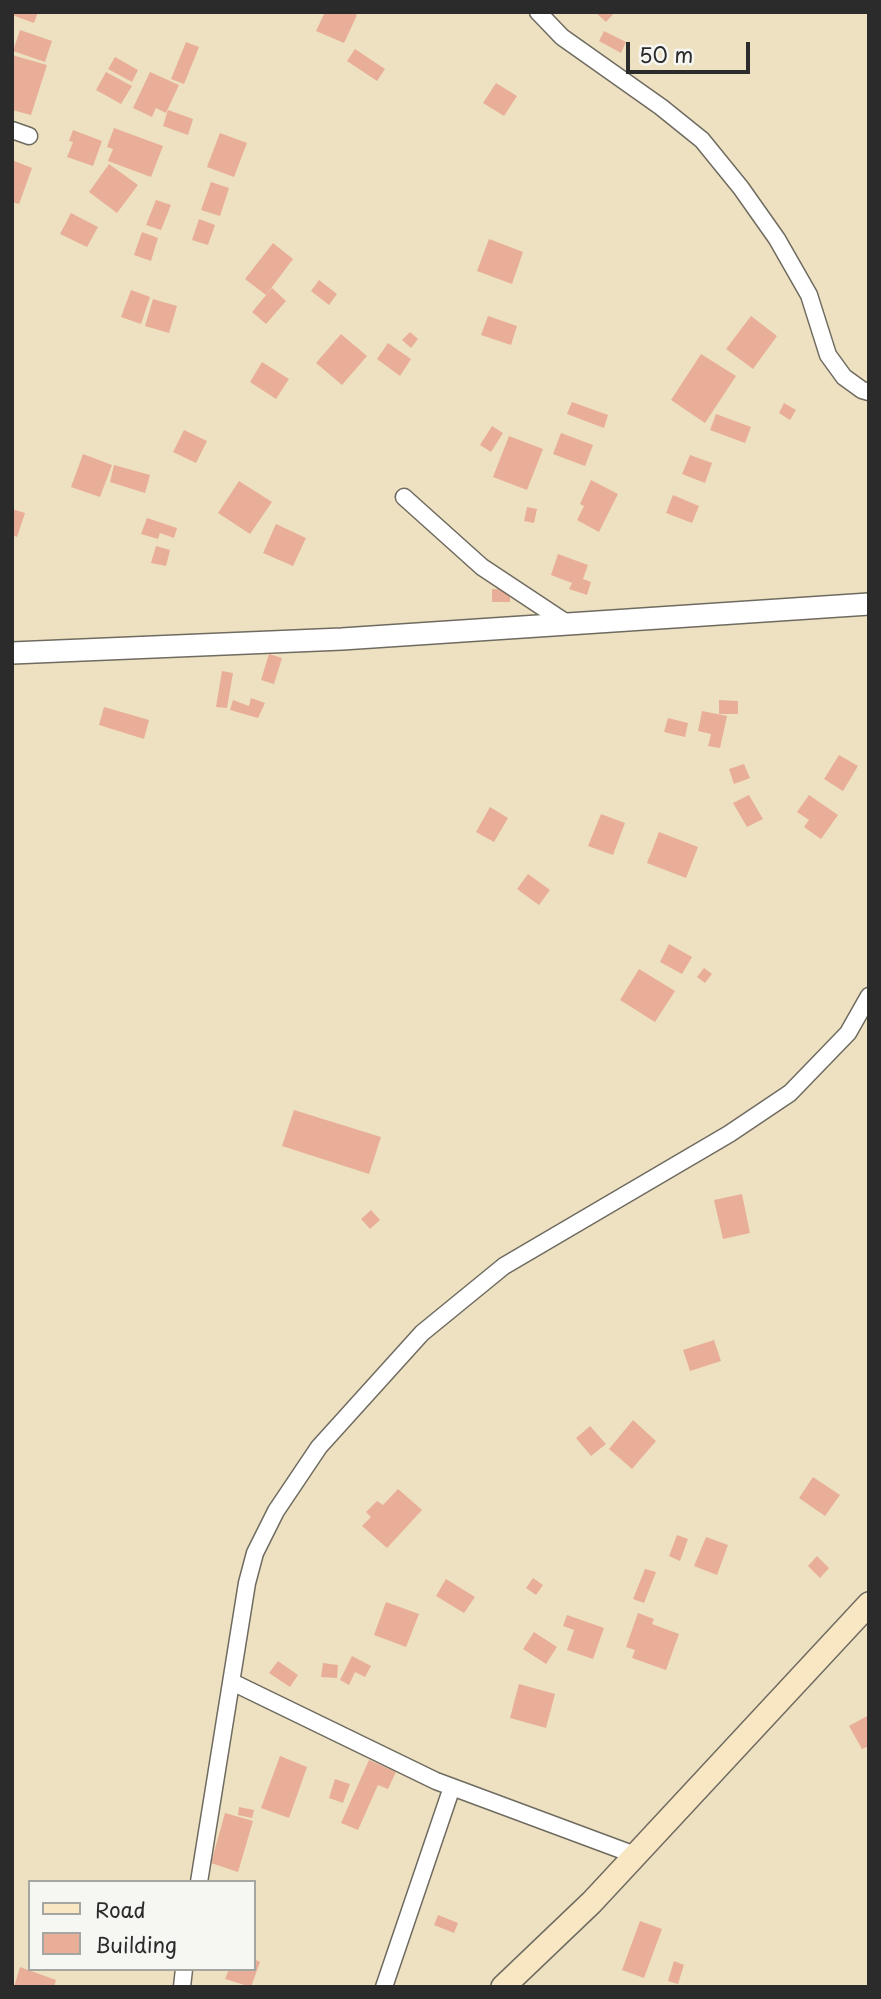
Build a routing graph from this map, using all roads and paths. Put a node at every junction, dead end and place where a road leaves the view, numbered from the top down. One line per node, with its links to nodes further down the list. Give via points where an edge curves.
1 (538, 12): 4 (street, via 562,37 702,140 777,239 809,295 828,355 844,377)
2 (12, 130): 3 (street)
3 (29, 136)
4 (869, 392)
5 (404, 498): 7 (street, via 482,567)
6 (869, 604): 7 (street)
7 (568, 624): 8 (street)
8 (12, 653)
9 (869, 996): 11 (street, via 848,1033 790,1093 505,1266 422,1334 319,1447 276,1511 255,1553 247,1583)
10 (869, 1604): 13 (main road)
11 (232, 1682): 12 (street); 14 (street)
12 (452, 1787): 13 (street); 15 (street)
13 (635, 1855): 16 (main road)
14 (199, 1880)
15 (384, 1987)
16 (503, 1987)

